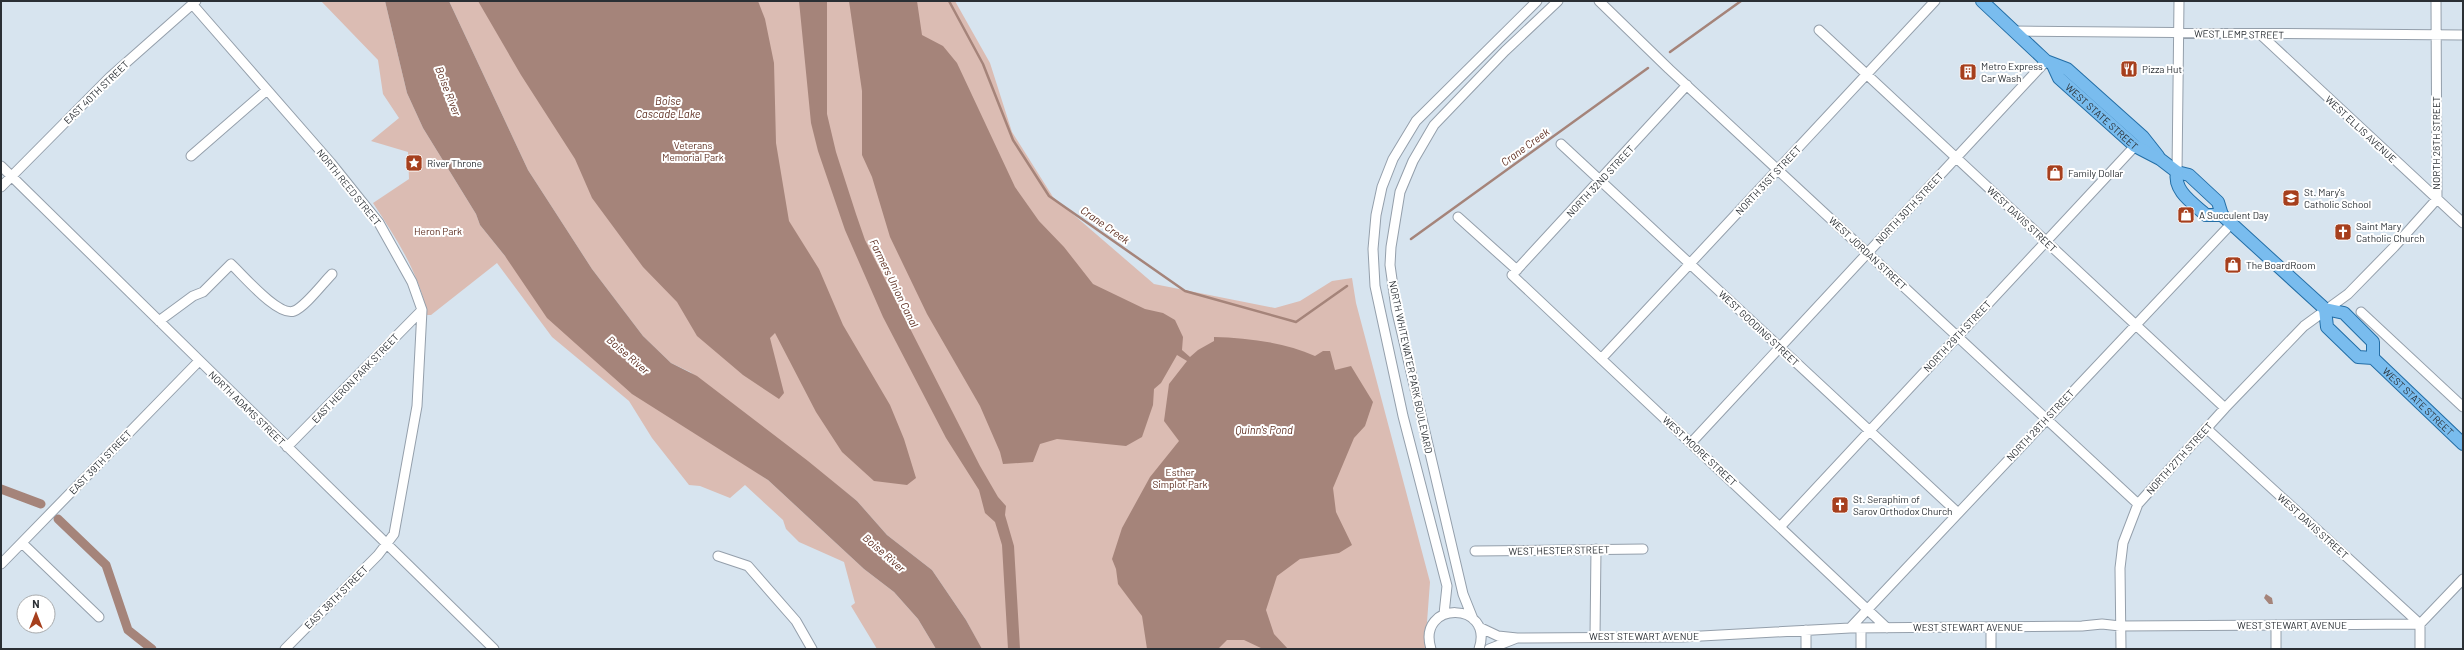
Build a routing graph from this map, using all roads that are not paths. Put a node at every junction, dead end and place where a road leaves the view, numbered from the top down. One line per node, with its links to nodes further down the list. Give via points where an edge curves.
1 (1537, 1): 72 (street, NORTH WHITEWATER PARK BOULEVARD, via 1416,121 1393,159 1382,187 1376,215 1373,249 1375,286 1403,416 1447,586)
2 (1558, 1): 74 (street, NORTH WHITEWATER PARK BOULEVARD, via 1505,51 1434,125 1413,161 1400,192 1390,247 1396,308 1462,594)
3 (1599, 1): 17 (street, WEST JORDAN STREET)
4 (1934, 1): 16 (street, NORTH 31ST STREET)
5 (1982, 1): 10 (main road, WEST STATE STREET)
6 (2179, 1): 11 (street)
7 (2436, 1): 13 (street, NORTH 26TH STREET)
8 (194, 3): 18 (street, NORTH REED STREET); 27 (street, EAST 40TH STREET, via 110,76)
9 (1819, 30): 16 (street, WEST DAVIS STREET)
10 (2014, 32): 11 (street, WEST LEMP STREET); 15 (main road, WEST STATE STREET)
11 (2179, 33): 12 (street, WEST LEMP STREET); 26 (street)
12 (2260, 34): 13 (street, WEST LEMP STREET); 30 (street, WEST ELLIS AVENUE)
13 (2436, 35): 14 (street, WEST LEMP STREET); 30 (street, NORTH 26TH STREET)
14 (2463, 35)
15 (2050, 63): 20 (main road, WEST STATE STREET, via 2058,78); 22 (street, NORTH 30TH STREET); 23 (main road, WEST STATE STREET, via 2067,69 2143,137)
16 (1867, 74): 22 (street, WEST DAVIS STREET); 25 (street, NORTH 31ST STREET)
17 (1687, 85): 25 (street, WEST JORDAN STREET); 28 (street, NORTH 32ND STREET)
18 (267, 90): 21 (street); 41 (street, NORTH REED STREET, via 379,223 412,282)
19 (1560, 144): 28 (street, WEST GOODING STREET)
20 (2135, 146): 23 (main road, WEST STATE STREET); 35 (street, NORTH 29TH STREET)
21 (191, 156)
22 (1956, 158): 35 (street, WEST DAVIS STREET); 36 (street, NORTH 30TH STREET)
23 (2160, 159): 26 (main road, WEST STATE STREET)
24 (1, 166): 27 (street, NORTH ADAMS STREET)
25 (1778, 170): 36 (street, WEST JORDAN STREET); 37 (street, NORTH 31ST STREET)
26 (2176, 172): 31 (main road, WEST STATE STREET, via 2189,175 2218,202); 31 (main road, via 2178,188 2206,215)
27 (11, 176): 29 (street, EAST 40TH STREET); 43 (street, NORTH ADAMS STREET)
28 (1600, 180): 37 (street, WEST GOODING STREET); 38 (street, NORTH 32ND STREET)
29 (1, 187)
30 (2436, 199): 34 (street, WEST ELLIS AVENUE); 40 (street, NORTH 26TH STREET, via 2348,294)
31 (2222, 215): 33 (main road, WEST STATE STREET)
32 (1458, 217): 38 (street, WEST MOORE STREET)
33 (2232, 223): 40 (main road, WEST STATE STREET); 44 (street, NORTH 28TH STREET)
34 (2463, 223)
35 (2046, 241): 44 (street, WEST DAVIS STREET); 46 (street, NORTH 29TH STREET)
36 (1868, 253): 46 (street, WEST JORDAN STREET); 48 (street, NORTH 30TH STREET)
37 (1690, 264): 48 (street, WEST GOODING STREET); 50 (street, NORTH 31ST STREET)
38 (1515, 273): 50 (street, WEST MOORE STREET)
39 (332, 274): 43 (street, via 298,308 288,312 277,308 231,264 203,292 193,296)
40 (2325, 309): 47 (main road, WEST STATE STREET, via 2344,313); 49 (main road, via 2327,328 2358,357); 53 (street, NORTH 27TH STREET, via 2304,326)
41 (422, 310): 59 (street, EAST HERON PARK STREET); 64 (street, NORTH REED STREET, via 417,406 394,534)
42 (2361, 312): 45 (street)
43 (159, 321): 51 (street, NORTH ADAMS STREET)
44 (2135, 324): 53 (street, WEST DAVIS STREET); 54 (street, NORTH 28TH STREET)
45 (2383, 332): 47 (street); 52 (street)
46 (1957, 336): 54 (street, WEST JORDAN STREET); 56 (street, NORTH 29TH STREET)
47 (2373, 342): 49 (main road)
48 (1780, 347): 56 (street, WEST GOODING STREET); 57 (street, NORTH 30TH STREET)
49 (2373, 358): 58 (main road, WEST STATE STREET)
50 (1601, 359): 57 (street, WEST MOORE STREET)
51 (200, 361): 59 (street, NORTH ADAMS STREET); 63 (street, EAST 39TH STREET)
52 (2463, 406)
53 (2225, 408): 55 (street, NORTH 27TH STREET)
54 (2046, 418): 60 (street, WEST JORDAN STREET); 61 (street, NORTH 28TH STREET)
55 (2206, 428): 60 (street, NORTH 27TH STREET); 75 (street, WEST DAVIS STREET)
56 (1870, 431): 61 (street, WEST GOODING STREET); 62 (street, NORTH 29TH STREET)
57 (1691, 443): 62 (street, WEST MOORE STREET)
58 (2463, 444)
59 (287, 447): 64 (street, NORTH ADAMS STREET)
60 (2138, 504): 77 (street, NORTH 27TH STREET, via 2123,543 2120,568)
61 (1957, 512): 71 (street, NORTH 28TH STREET)
62 (1780, 527): 71 (street, WEST MOORE STREET)
63 (22, 543): 69 (street, EAST 39TH STREET); 73 (street)
64 (387, 545): 86 (street, EAST 38TH STREET); 87 (street, NORTH ADAMS STREET)
65 (1643, 549): 66 (street, WEST HESTER STREET)
66 (1596, 550): 67 (street, WEST HESTER STREET); 84 (street)
67 (1475, 551)
68 (718, 556): 88 (street, via 748,566 796,621)
69 (1, 564)
70 (2463, 579): 75 (street)
71 (1867, 609): 80 (street, NORTH 28TH STREET); 82 (street, WEST MOORE STREET)
72 (1444, 614): 74 (street, via 1460,612); 89 (street, via 1433,624 1430,632)
73 (99, 618)
74 (1473, 619): 78 (street, NORTH WHITEWATER PARK BOULEVARD)
75 (2420, 624): 76 (street, WEST STEWART AVENUE); 97 (street)
76 (2276, 625): 77 (street, WEST STEWART AVENUE); 96 (street)
77 (2120, 626): 79 (street, WEST STEWART AVENUE, via 2102,624); 95 (street, NORTH 27TH STREET)
78 (1479, 627): 85 (street, WEST STEWART AVENUE, via 1498,636); 90 (street)
79 (1991, 627): 82 (street, WEST STEWART AVENUE); 94 (street)
80 (1850, 628): 81 (street, WEST STEWART AVENUE); 83 (street, WEST STEWART AVENUE)
81 (1861, 628): 82 (street, WEST STEWART AVENUE); 93 (street)
82 (1887, 628)
83 (1806, 630): 84 (street, WEST STEWART AVENUE, via 1683,637); 92 (street)
84 (1595, 637): 85 (street, WEST STEWART AVENUE)
85 (1517, 638): 91 (street, WEST STEWART AVENUE)
86 (285, 649)
87 (494, 649)
88 (812, 649)
89 (1431, 649)
90 (1479, 649)
91 (1489, 649)
92 (1806, 649)
93 (1861, 649)
94 (1991, 649)
95 (2121, 649)
96 (2276, 649)
97 (2420, 649)

